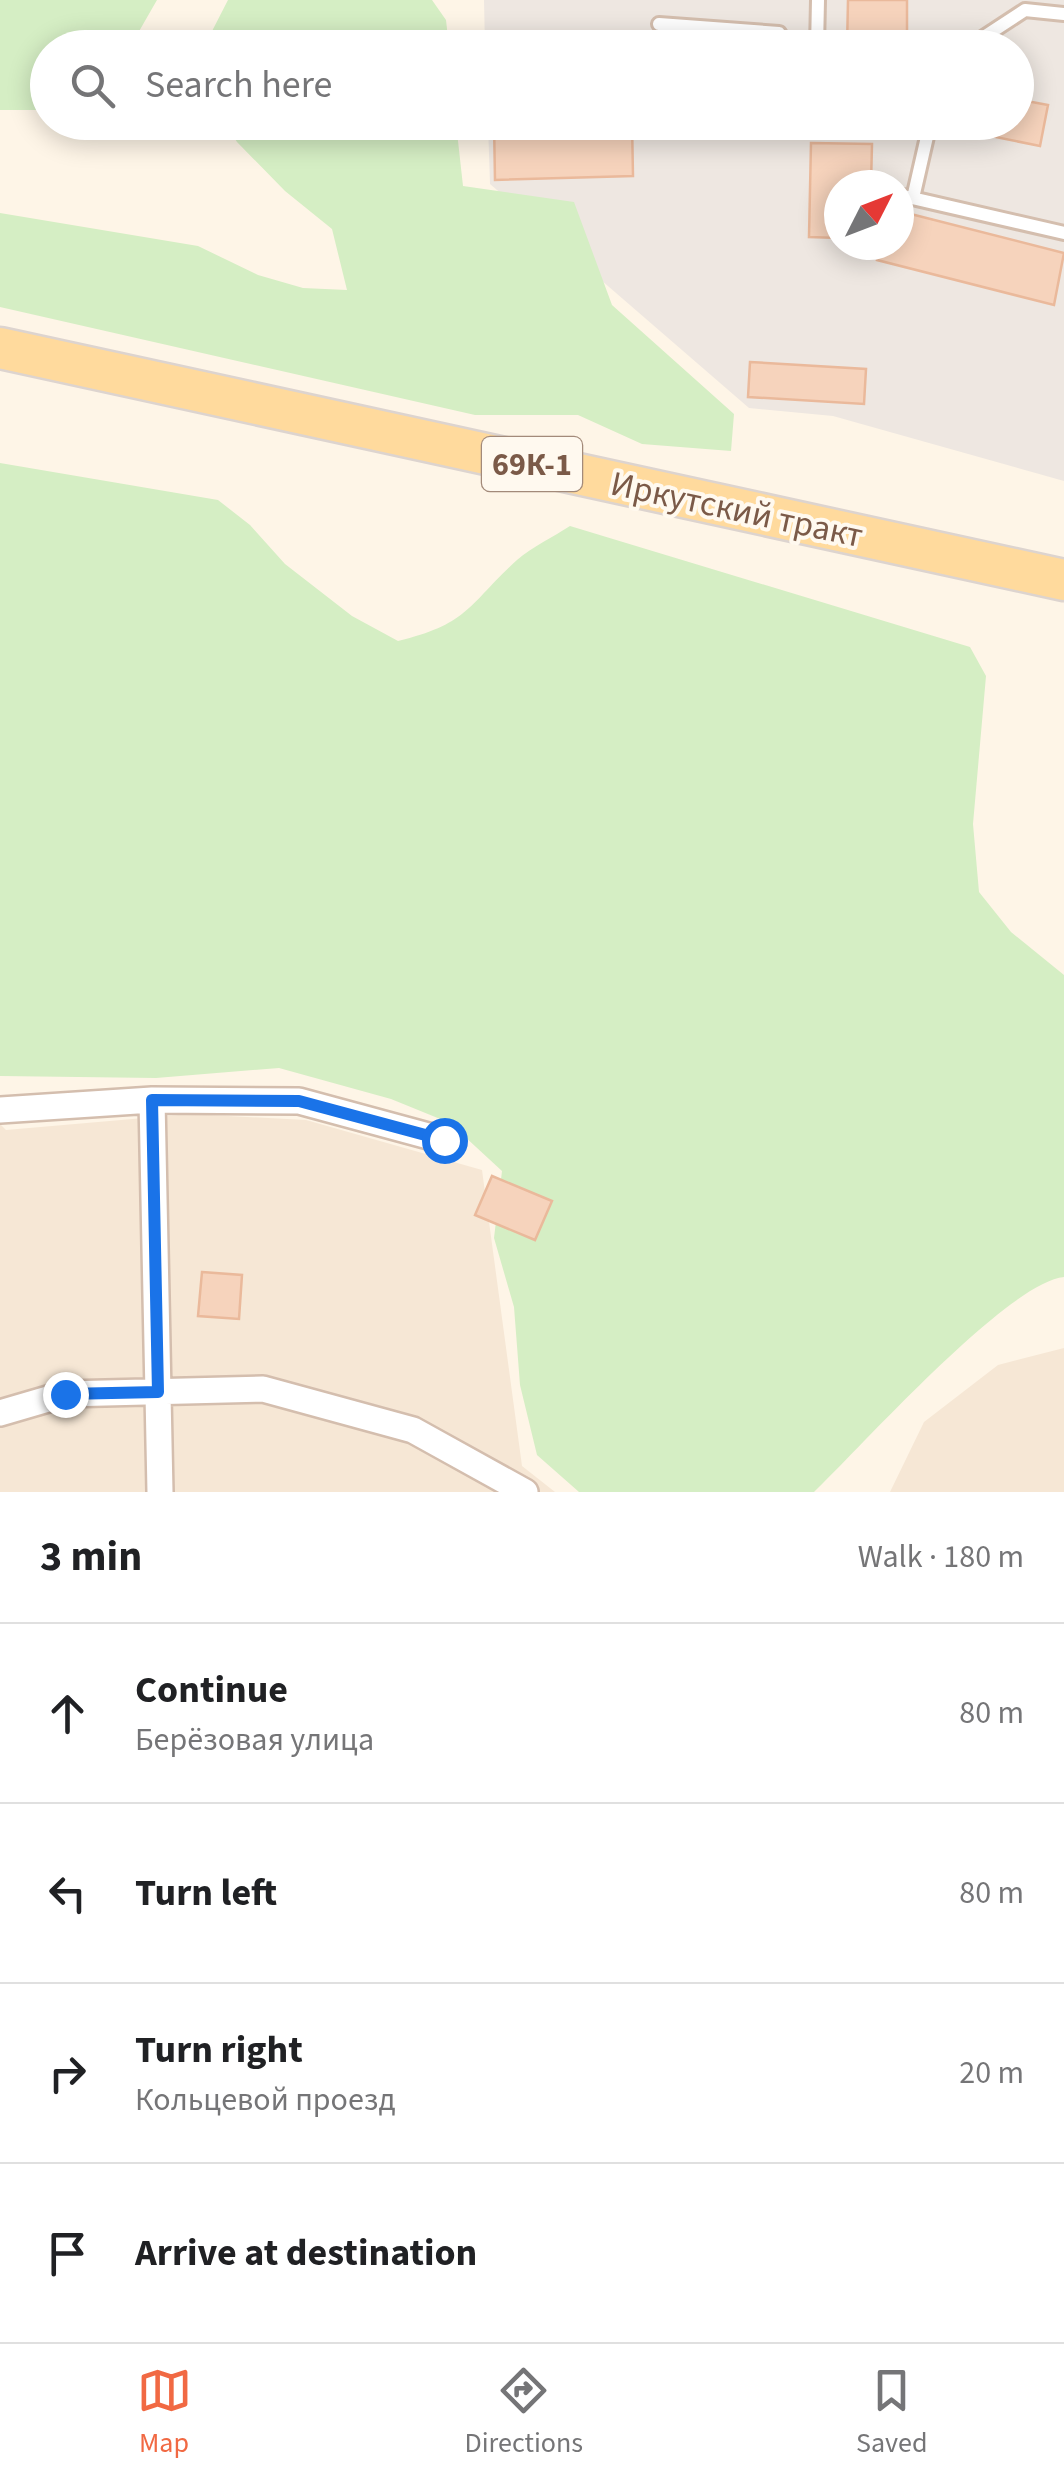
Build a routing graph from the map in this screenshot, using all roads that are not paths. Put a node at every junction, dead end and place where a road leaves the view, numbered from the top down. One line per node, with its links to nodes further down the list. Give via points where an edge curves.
1 (818, 0): 6 (lane)
2 (1025, 5): 3 (lane); 7 (lane)
3 (1064, 14)
4 (659, 24): 5 (lane)
5 (731, 30)
6 (817, 30)
7 (991, 30)
8 (925, 140): 9 (lane)
9 (914, 173)
10 (914, 199): 11 (lane)
11 (1064, 233)
12 (0, 348): 13 (main road, Иркутский тракт / 69К-1)
13 (1064, 580)
14 (152, 1100): 15 (street); 16 (street, via 299,1101); 17 (street)
15 (0, 1110)
16 (444, 1140)
17 (158, 1392): 18 (street, via 65,1394); 19 (street); 20 (street, via 263,1389 413,1430)
18 (0, 1412)
19 (160, 1492)
20 (525, 1492)

